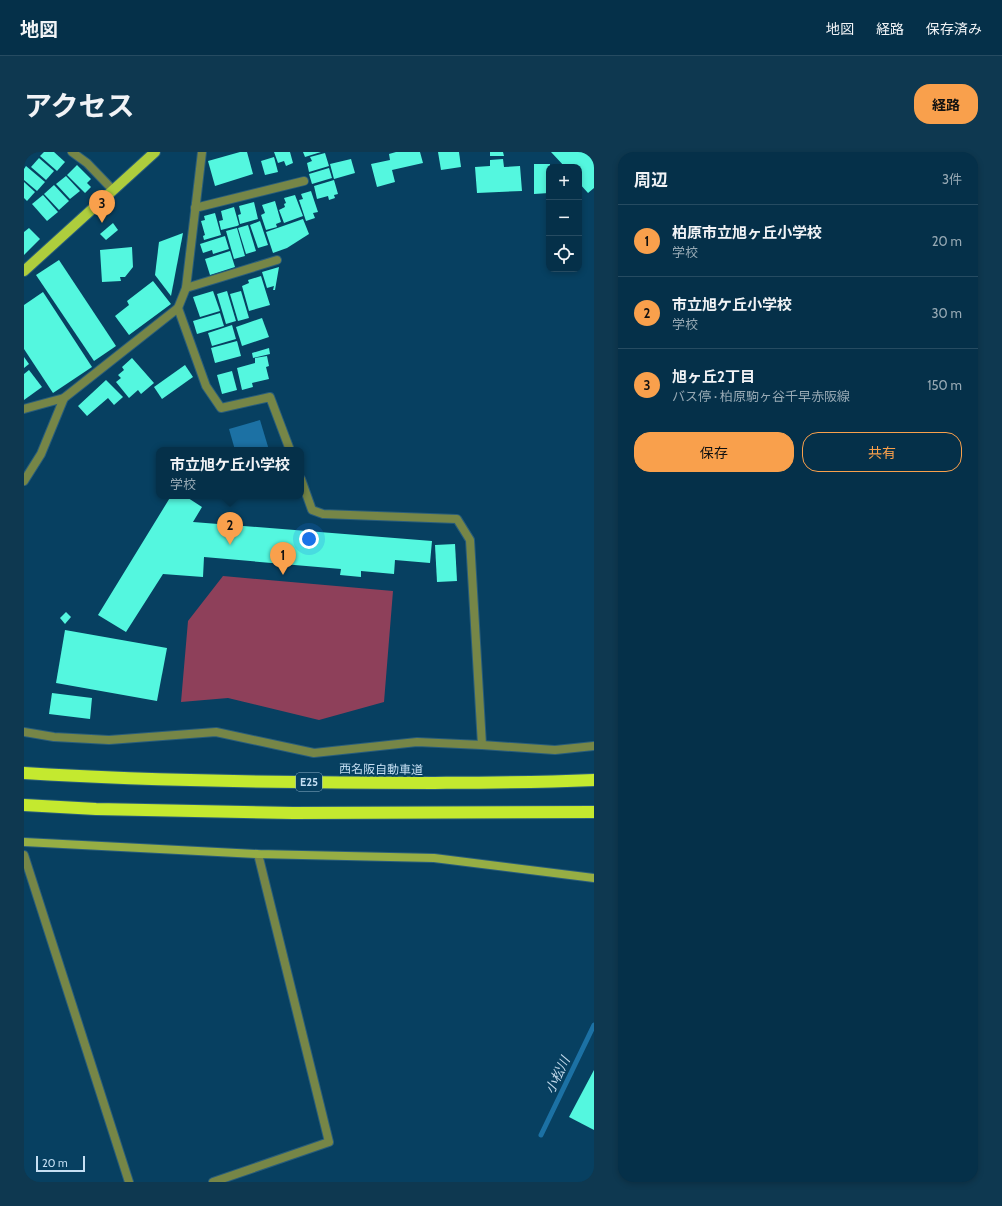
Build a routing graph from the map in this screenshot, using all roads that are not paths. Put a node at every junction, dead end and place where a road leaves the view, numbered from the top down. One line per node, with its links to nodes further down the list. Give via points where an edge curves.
1 (72, 152): 5 (street, via 87,163)
2 (155, 152): 5 (main road)
3 (202, 152): 6 (street)
4 (304, 181): 6 (street)
5 (113, 190): 8 (main road)
6 (195, 208): 9 (street)
7 (277, 260): 9 (street)
8 (24, 271)
9 (186, 288): 10 (street)
10 (178, 308): 11 (street); 13 (street, via 206,386 221,408 270,397)
11 (64, 398): 12 (street); 14 (street, via 41,454)
12 (24, 409)
13 (289, 447)
14 (24, 481)
15 (304, 487): 17 (street, via 312,510 323,514 457,519 470,540)
16 (24, 732): 17 (street, via 54,737 109,740 216,732 314,753 417,742)
17 (482, 745): 18 (street, via 555,750)
18 (594, 746)
19 (24, 773): 20 (highway, 西名阪自動車道 / E25, via 162,780 435,784)
20 (594, 780)
21 (24, 805): 22 (highway, via 96,809 293,812)
22 (594, 812)
23 (24, 842): 24 (street)
24 (258, 854): 26 (street, via 434,858); 28 (street, via 329,1142)
25 (24, 855): 27 (street)
26 (594, 878)
27 (129, 1182)
28 (213, 1182)

